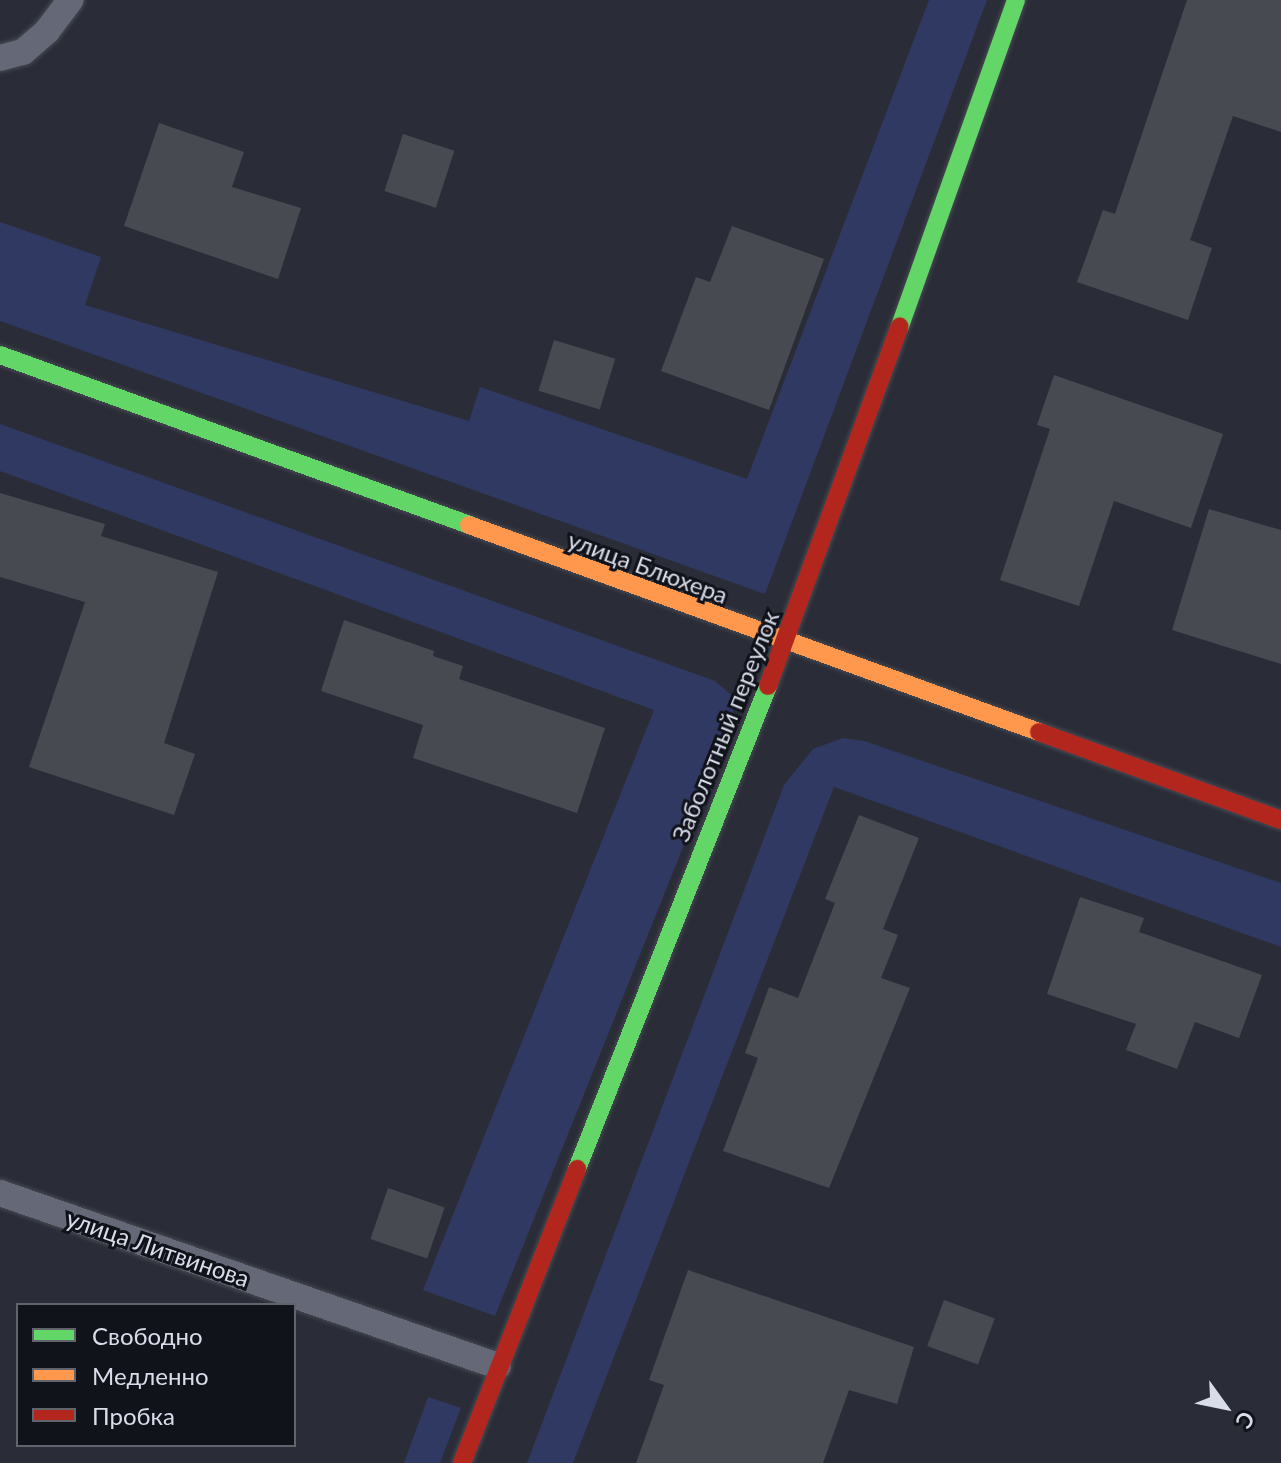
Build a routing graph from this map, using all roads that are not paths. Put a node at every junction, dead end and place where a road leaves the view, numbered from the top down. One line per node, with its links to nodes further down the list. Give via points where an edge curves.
1 (70, 0): 3 (lane, via 23,52)
2 (1016, 0): 5 (street, Заболотный переулок, via 814,568)
3 (0, 58)
4 (0, 355): 5 (street, улица Блюхера)
5 (782, 642): 6 (street, улица Блюхера); 8 (street, Заболотный переулок)
6 (1281, 820)
7 (0, 1193): 8 (lane, улица Литвинова)
8 (498, 1366): 9 (street, Заболотный переулок)
9 (462, 1463)

